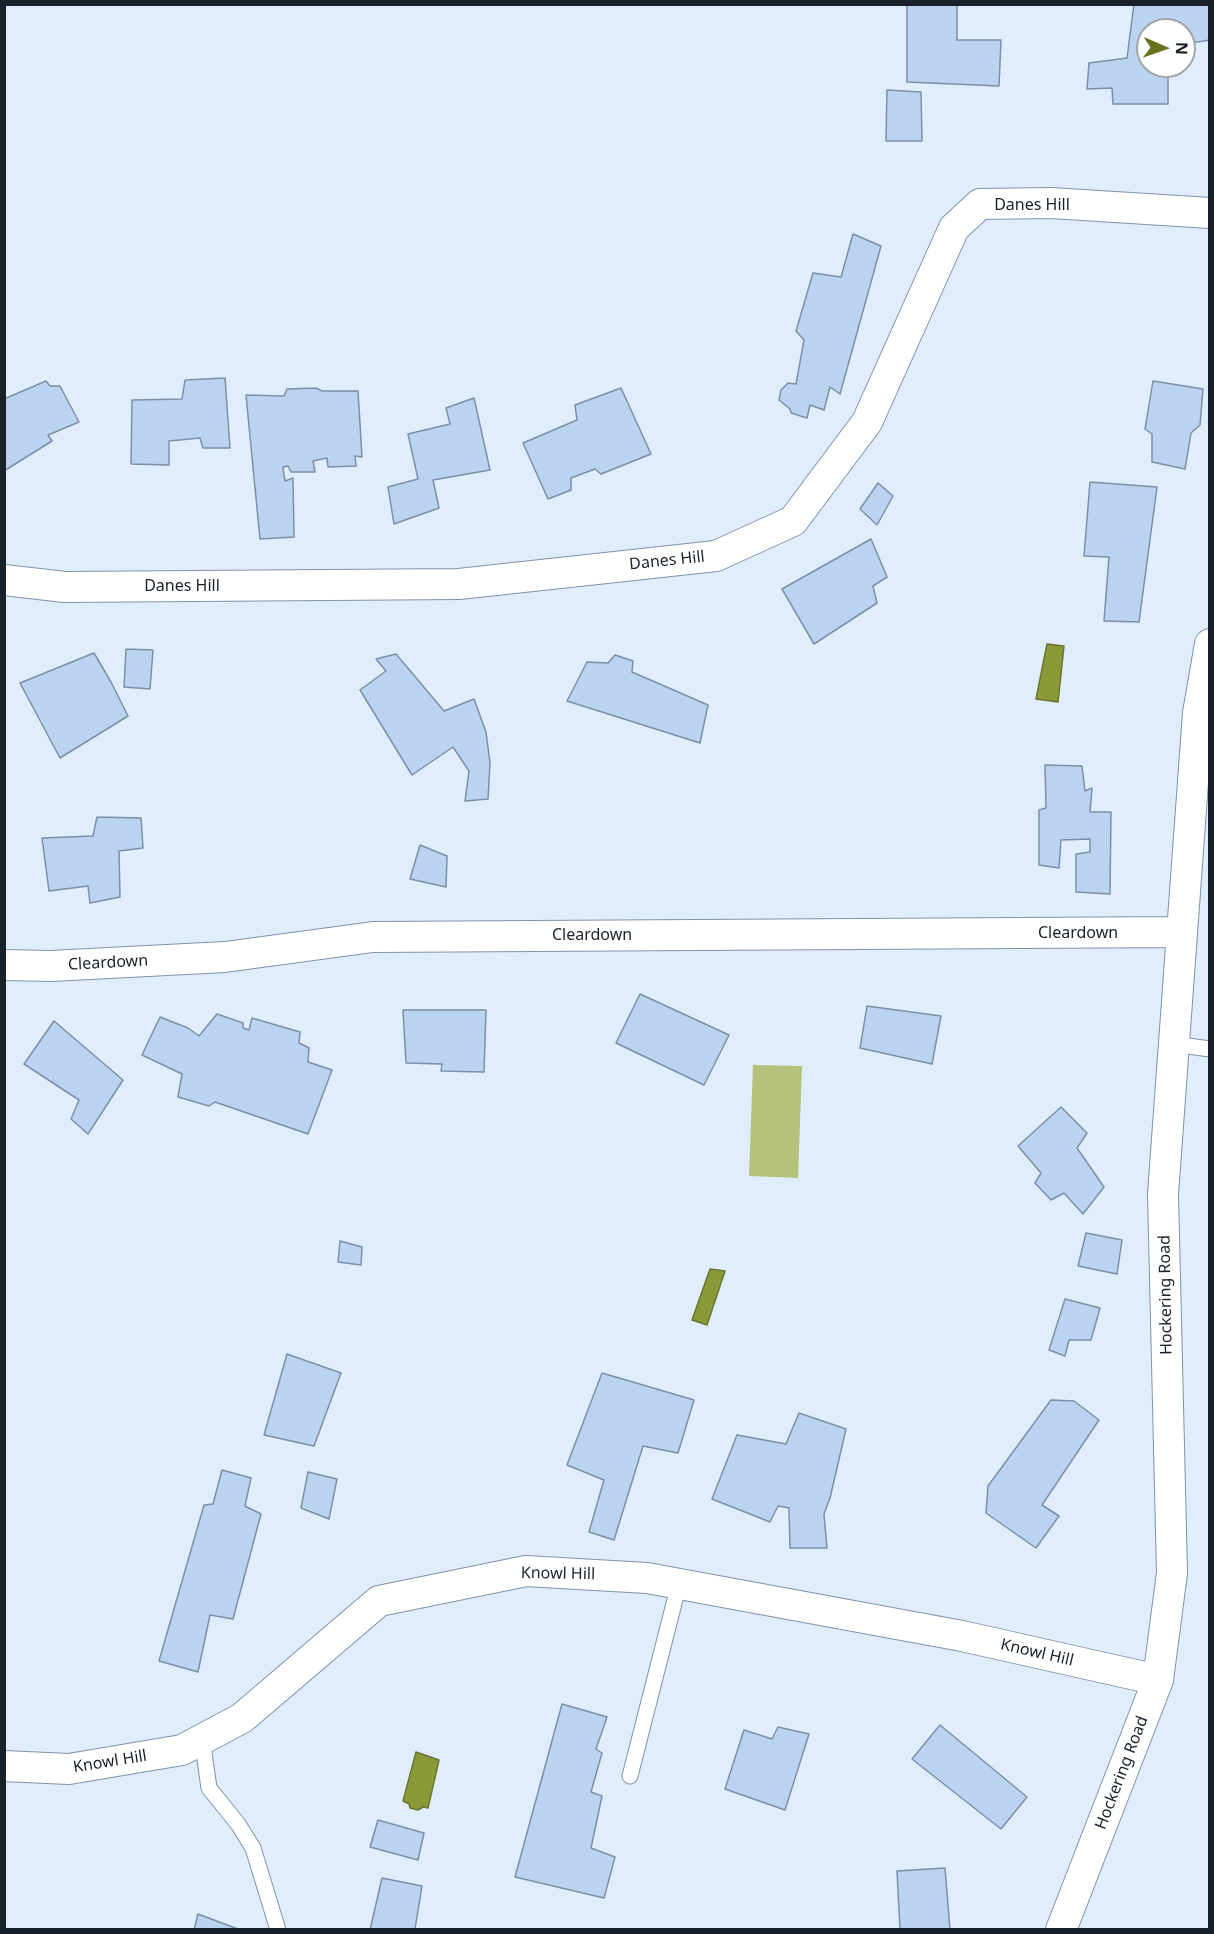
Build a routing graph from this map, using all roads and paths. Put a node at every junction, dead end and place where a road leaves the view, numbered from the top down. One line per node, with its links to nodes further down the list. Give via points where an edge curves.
1 (1209, 213): 2 (street, Danes Hill, via 1052,203 980,204 954,228 867,422 793,522 716,556 459,584 65,587)
2 (4, 580)
3 (1209, 644): 4 (street, Hockering Road, via 1198,713)
4 (1181, 932): 5 (street, Cleardown, via 373,937 225,957); 6 (street, Hockering Road)
5 (4, 965)
6 (1173, 1044): 7 (lane); 9 (street, Hockering Road, via 1163,1194 1173,1573)
7 (1209, 1049)
8 (679, 1584): 9 (street, Knowl Hill, via 962,1636); 10 (street, Knowl Hill, via 646,1578 526,1571 379,1601 242,1718); 12 (lane)
9 (1158, 1680): 14 (street, Hockering Road)
10 (202, 1739): 11 (street, Knowl Hill, via 182,1750 69,1769); 13 (lane, via 209,1788 252,1848)
11 (4, 1766)
12 (630, 1776)
13 (278, 1929)
14 (1061, 1929)

